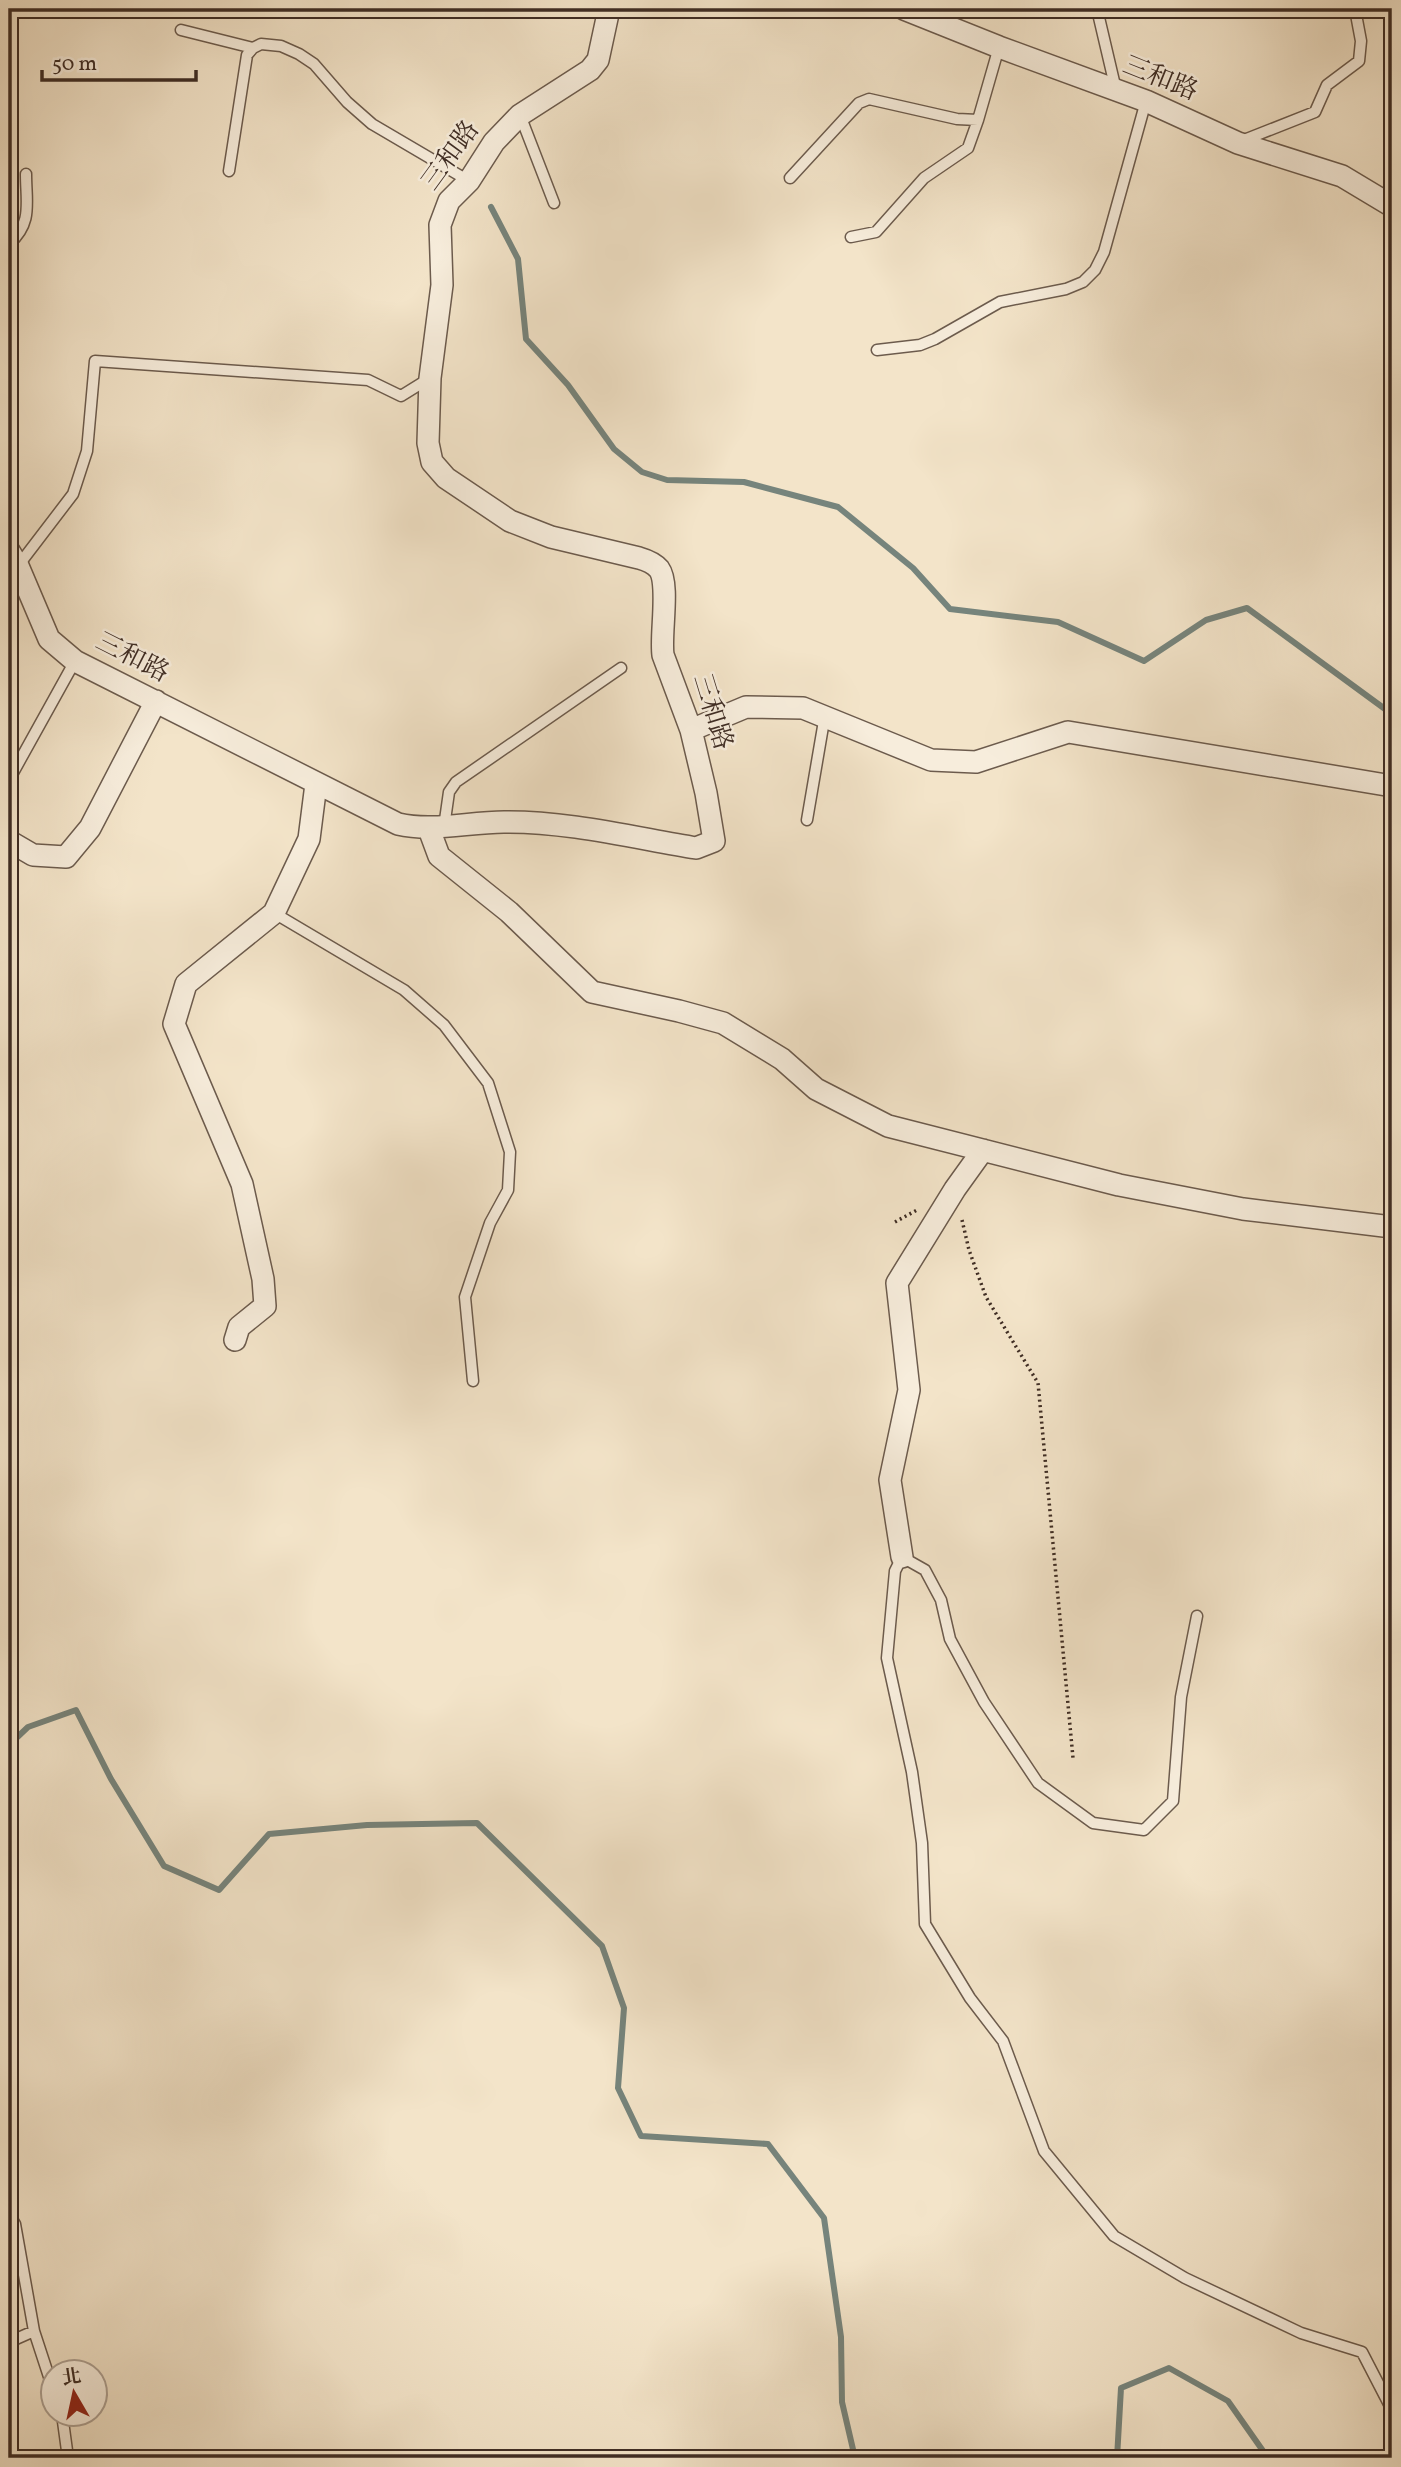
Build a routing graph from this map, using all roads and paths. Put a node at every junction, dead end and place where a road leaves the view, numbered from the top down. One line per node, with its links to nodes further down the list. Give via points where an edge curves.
1 (609, 9): 10 (street, 三和路, via 598,60 590,70)
2 (904, 9): 6 (street, 三和路)
3 (1097, 9): 8 (lane)
4 (1355, 9): 12 (lane, via 1361,41 1359,61 1327,85 1315,111)
5 (181, 30): 7 (lane)
6 (999, 47): 8 (street, 三和路); 11 (lane)
7 (253, 48): 13 (lane, via 247,55); 16 (lane, via 281,46 299,54 372,124)
8 (1116, 90): 9 (street, 三和路)
9 (1146, 101): 12 (street, 三和路); 21 (lane, via 1104,252 1083,282 1000,302 920,345)
10 (520, 115): 16 (street, 三和路, via 494,142); 17 (lane)
11 (978, 120): 15 (lane, via 869,99 859,103); 19 (lane, via 968,148 924,178 876,232)
12 (1238, 143): 18 (street, 三和路, via 1342,176)
13 (229, 171)
14 (26, 174): 20 (lane, via 27,221)
15 (790, 178)
16 (469, 181): 22 (street, 三和路, via 449,201 440,225 442,285)
17 (554, 203)
18 (1392, 206)
19 (852, 237)
20 (9, 244)
21 (877, 350)
22 (430, 378): 23 (lane, via 401,396 368,380 95,361 87,450 73,494); 28 (street, 三和路, via 428,443 432,462 446,478 510,521 551,537 639,558 660,570 663,654)
23 (13, 558): 24 (street, 三和路, via 49,639)
24 (75, 661): 26 (street, 三和路); 29 (lane)
25 (621, 668): 33 (lane, via 456,782)
26 (156, 701): 30 (street, 三和路); 34 (street, via 90,828 66,857 33,855)
27 (825, 715): 28 (street, via 803,708 746,707); 31 (street, via 931,760 976,762 1068,732); 32 (lane)
28 (691, 730): 33 (street, 三和路, via 714,841 696,848 518,823)
29 (9, 780)
30 (316, 784): 33 (street, 三和路, via 398,824); 35 (street, via 309,839)
31 (1392, 786)
32 (807, 821)
33 (436, 828): 36 (street, via 439,856 509,912 592,992 723,1023 782,1059 816,1089 888,1126)
34 (9, 841)
35 (274, 913): 41 (street, via 186,984 174,1024 242,1184 263,1279 265,1306 239,1327); 42 (lane, via 404,990 444,1025 488,1083 510,1152 509,1189 490,1223 465,1297)
36 (982, 1150): 37 (street); 40 (street, via 1119,1185 1243,1209)
37 (955, 1189): 43 (street, via 897,1283 909,1390 890,1479); 45 (path, via 986,1297 1038,1384)
38 (919, 1209): 39 (path)
39 (895, 1222)
40 (1392, 1227)
41 (235, 1340)
42 (473, 1381)
43 (902, 1557): 44 (lane, via 925,1570 941,1600 950,1639 984,1702 1038,1783 1093,1823 1144,1830 1173,1801 1181,1697); 50 (lane, via 895,1571 887,1658 914,1784 925,1924 970,1998 1003,2041 1044,2151 1114,2236 1185,2278 1301,2333 1362,2352)
44 (1197, 1616)
45 (1073, 1758)
46 (9, 2214): 47 (lane, via 15,2224)
47 (34, 2331): 48 (lane); 49 (lane)
48 (9, 2345)
49 (43, 2358)
50 (1392, 2410)
51 (64, 2428): 52 (lane)
52 (68, 2458)

